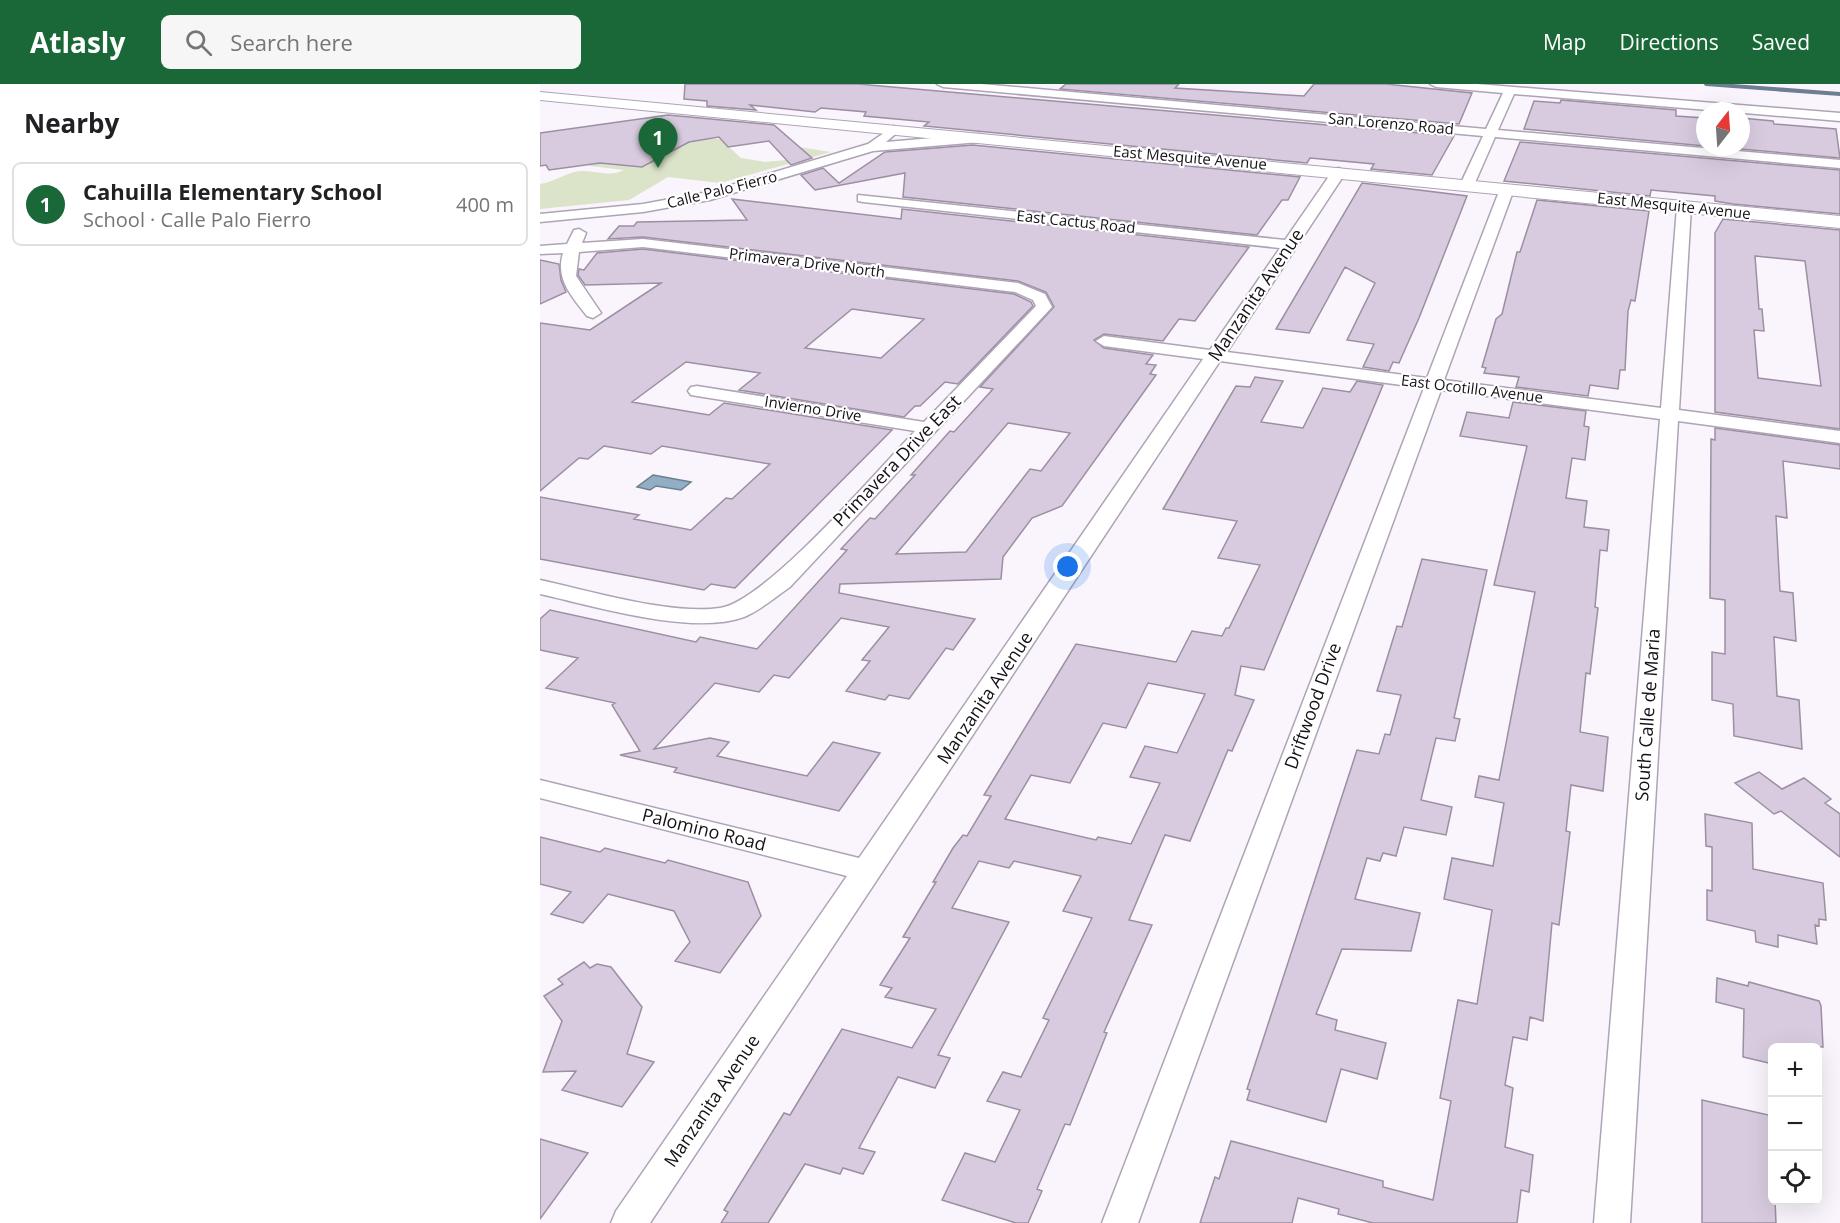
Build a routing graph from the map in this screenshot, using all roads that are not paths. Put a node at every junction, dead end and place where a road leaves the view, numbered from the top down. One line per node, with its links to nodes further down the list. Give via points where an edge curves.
1 (943, 84): 7 (street, San Lorenzo Road)
2 (1436, 84): 3 (street)
3 (1510, 90): 5 (street); 7 (street)
4 (540, 96): 6 (street, East Mesquite Avenue)
5 (1840, 117)
6 (894, 130): 8 (street, East Mesquite Avenue); 9 (street, Calle Palo Fierro)
7 (1491, 133): 10 (street, San Lorenzo Road); 12 (street)
8 (980, 138): 9 (street); 11 (street, East Mesquite Avenue)
9 (872, 147): 16 (street, Calle Palo Fierro, via 710,196)
10 (1840, 164)
11 (1339, 172): 12 (street, East Mesquite Avenue); 19 (street, Manzanita Avenue)
12 (1467, 185): 13 (street, East Mesquite Avenue)
13 (1507, 189): 15 (street, East Mesquite Avenue); 26 (street, Driftwood Drive)
14 (863, 198): 19 (street, East Cactus Road)
15 (1684, 207): 18 (street, East Mesquite Avenue); 28 (street, South Calle de Maria)
16 (587, 214): 17 (street, Calle Palo Fierro); 20 (street)
17 (540, 218)
18 (1840, 222)
19 (1289, 246): 25 (street, Manzanita Avenue)
20 (572, 247): 21 (street, Primavera Drive North); 22 (street, Primavera Drive North, via 643,243 1018,288); 23 (street, via 570,284)
21 (540, 250)
22 (1039, 297): 29 (street, Primavera Drive East, via 1044,307)
23 (593, 313)
24 (1104, 341): 25 (street, East Ocotillo Avenue)
25 (1216, 356): 26 (street, East Ocotillo Avenue); 33 (street, Manzanita Avenue)
26 (1434, 384): 28 (street, East Ocotillo Avenue); 35 (street, Driftwood Drive)
27 (697, 391): 29 (street, Invierno Drive)
28 (1669, 415): 30 (street, East Ocotillo Avenue); 36 (street, South Calle de Maria)
29 (929, 428): 31 (street, Primavera Drive East, via 782,582 735,612 692,616)
30 (1840, 437)
31 (540, 587)
32 (540, 789): 33 (street, Palomino Road)
33 (868, 872): 34 (street, Manzanita Avenue)
34 (629, 1223)
35 (1120, 1223)
36 (1612, 1223)

